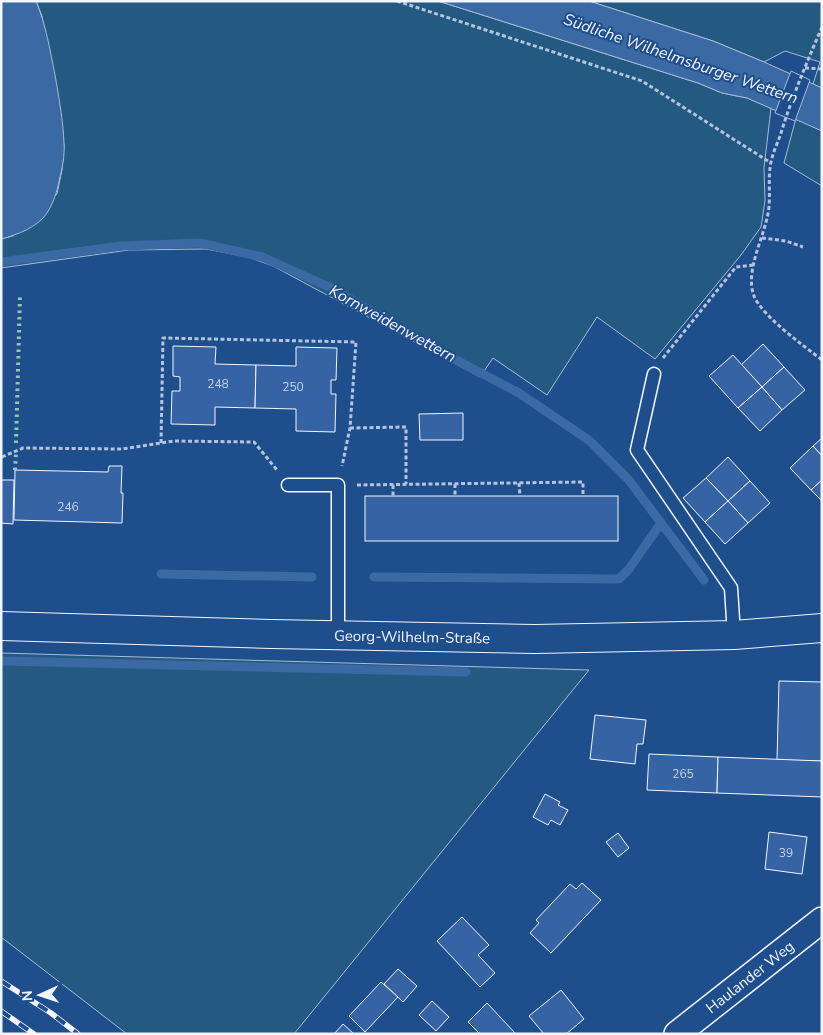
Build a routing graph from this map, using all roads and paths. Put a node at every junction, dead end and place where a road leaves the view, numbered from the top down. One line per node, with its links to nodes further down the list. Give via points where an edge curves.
1 (397, 1): 5 (path, via 642,81)
2 (822, 27): 3 (path)
3 (804, 70): 4 (path); 5 (path)
4 (822, 70)
5 (771, 163): 6 (path, via 768,216)
6 (762, 238): 7 (path); 8 (path)
7 (803, 247)
8 (753, 265): 9 (path, via 751,284 758,304); 10 (path, via 736,267 659,363)
9 (822, 360)
10 (654, 374): 26 (lane, via 637,450 732,588)
11 (350, 428): 12 (path, via 356,342 163,338); 16 (path, via 406,427); 19 (path)
12 (161, 443): 13 (path, via 122,449 23,448); 18 (path, via 254,442)
13 (2, 457)
14 (519, 483): 17 (path); 22 (path); 23 (path, via 583,482)
15 (393, 484): 16 (path); 19 (path); 20 (path)
16 (406, 484): 17 (path)
17 (455, 484): 21 (path)
18 (288, 485): 19 (lane)
19 (338, 485): 27 (lane)
20 (393, 496)
21 (455, 496)
22 (520, 496)
23 (583, 496)
24 (1, 626): 27 (main road, Georg-Wilhelm-Straße)
25 (822, 628): 26 (main road, Georg-Wilhelm-Straße)
26 (734, 635): 27 (main road, Georg-Wilhelm-Straße, via 535,639)
27 (338, 636)
28 (822, 920): 29 (street, Haulander Weg)
29 (678, 1034)

